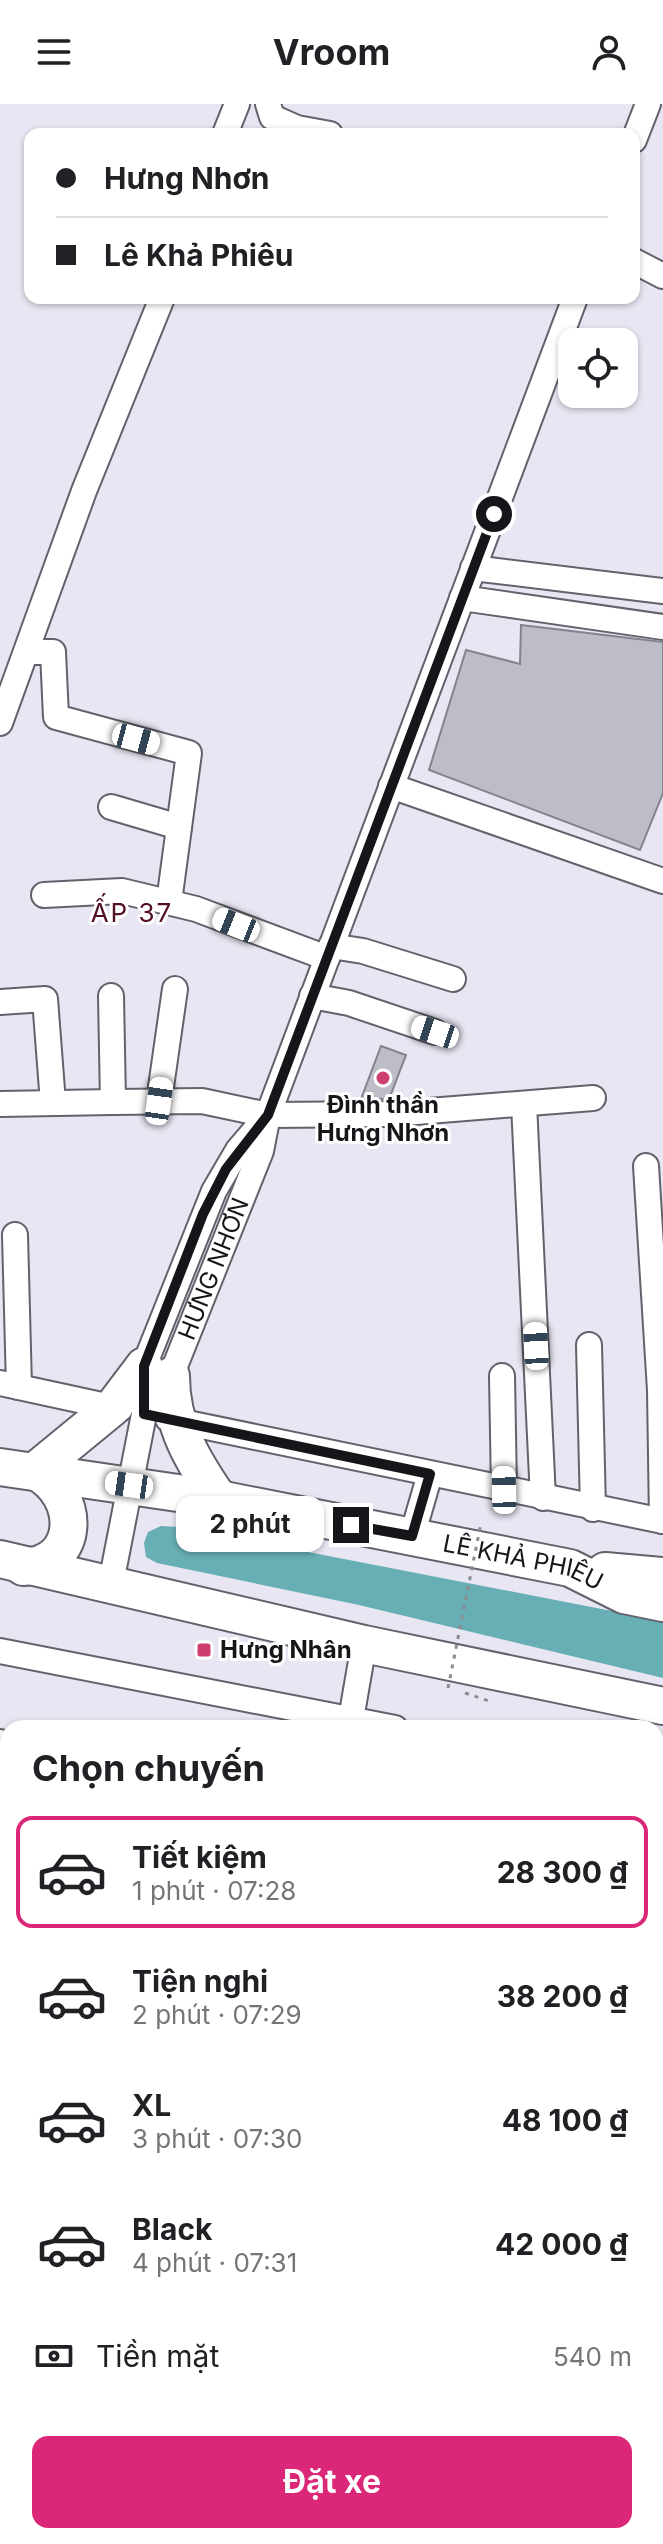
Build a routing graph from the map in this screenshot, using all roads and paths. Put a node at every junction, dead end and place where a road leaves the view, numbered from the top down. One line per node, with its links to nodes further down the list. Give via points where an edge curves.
1 (237, 104): 4 (street)
2 (268, 104): 5 (street, via 272,117)
3 (648, 104): 6 (street)
4 (227, 128)
5 (305, 128)
6 (639, 128)
7 (640, 264): 8 (street)
8 (663, 276)
9 (160, 304): 15 (street, via 84,491)
10 (573, 304): 11 (street, HƯNG NHƠN)
11 (473, 568): 12 (street); 13 (street, HƯNG NHƠN)
12 (663, 591)
13 (462, 598): 14 (street); 17 (street, HƯNG NHƠN)
14 (663, 627)
15 (38, 652): 16 (street); 19 (street, via 56,717 189,753)
16 (0, 723)
17 (391, 786): 20 (street); 23 (street, HƯNG NHƠN)
18 (111, 807): 19 (street)
19 (179, 827): 22 (street)
20 (663, 881)
21 (44, 895): 22 (street, via 122,891)
22 (169, 902): 23 (street)
23 (329, 952): 24 (street, via 363,951); 27 (street, HƯNG NHƠN)
24 (453, 979)
25 (175, 989): 31 (street)
26 (111, 996): 32 (street)
27 (312, 996): 29 (street); 36 (street, HƯNG NHƠN)
28 (0, 1002): 33 (street, via 45,999)
29 (435, 1032)
30 (593, 1098): 35 (street)
31 (159, 1101): 32 (street); 36 (street, via 202,1101)
32 (113, 1102): 33 (street)
33 (53, 1103): 34 (street)
34 (0, 1104)
35 (524, 1104): 36 (street, via 391,1114); 48 (street)
36 (268, 1115): 40 (street, HƯNG NHƠN, via 261,1151)
37 (646, 1166): 51 (street)
38 (15, 1235): 42 (street)
39 (589, 1345): 50 (street)
40 (158, 1371): 43 (highway); 43 (highway)
41 (502, 1376): 47 (street)
42 (10, 1385): 43 (street)
43 (144, 1414): 44 (highway); 45 (street); 46 (street); 49 (highway, via 193,1461)
44 (17, 1469): 46 (highway, LÊ KHẢ PHIÊU); 54 (highway, via 61,1494 69,1523 64,1542 51,1558)
45 (430, 1474): 47 (street); 53 (street)
46 (129, 1485): 49 (highway, LÊ KHẢ PHIÊU); 57 (street)
47 (504, 1490): 48 (street)
48 (543, 1498): 50 (street)
49 (219, 1499): 53 (highway, LÊ KHẢ PHIÊU)
50 (593, 1509): 51 (street)
51 (663, 1521)
52 (481, 1523): 61 (path, bridge)
53 (412, 1536): 55 (highway, LÊ KHẢ PHIÊU)
54 (12, 1563): 57 (highway)
55 (570, 1568): 56 (highway); 58 (highway, LÊ KHẢ PHIÊU, via 624,1595)
56 (663, 1576)
57 (110, 1588): 59 (highway)
58 (663, 1603)
59 (364, 1644): 62 (highway); 64 (street)
60 (0, 1651): 63 (street)
61 (448, 1688)
62 (663, 1706)
63 (294, 1718): 64 (street)
64 (351, 1719): 65 (street)
65 (356, 1720)

